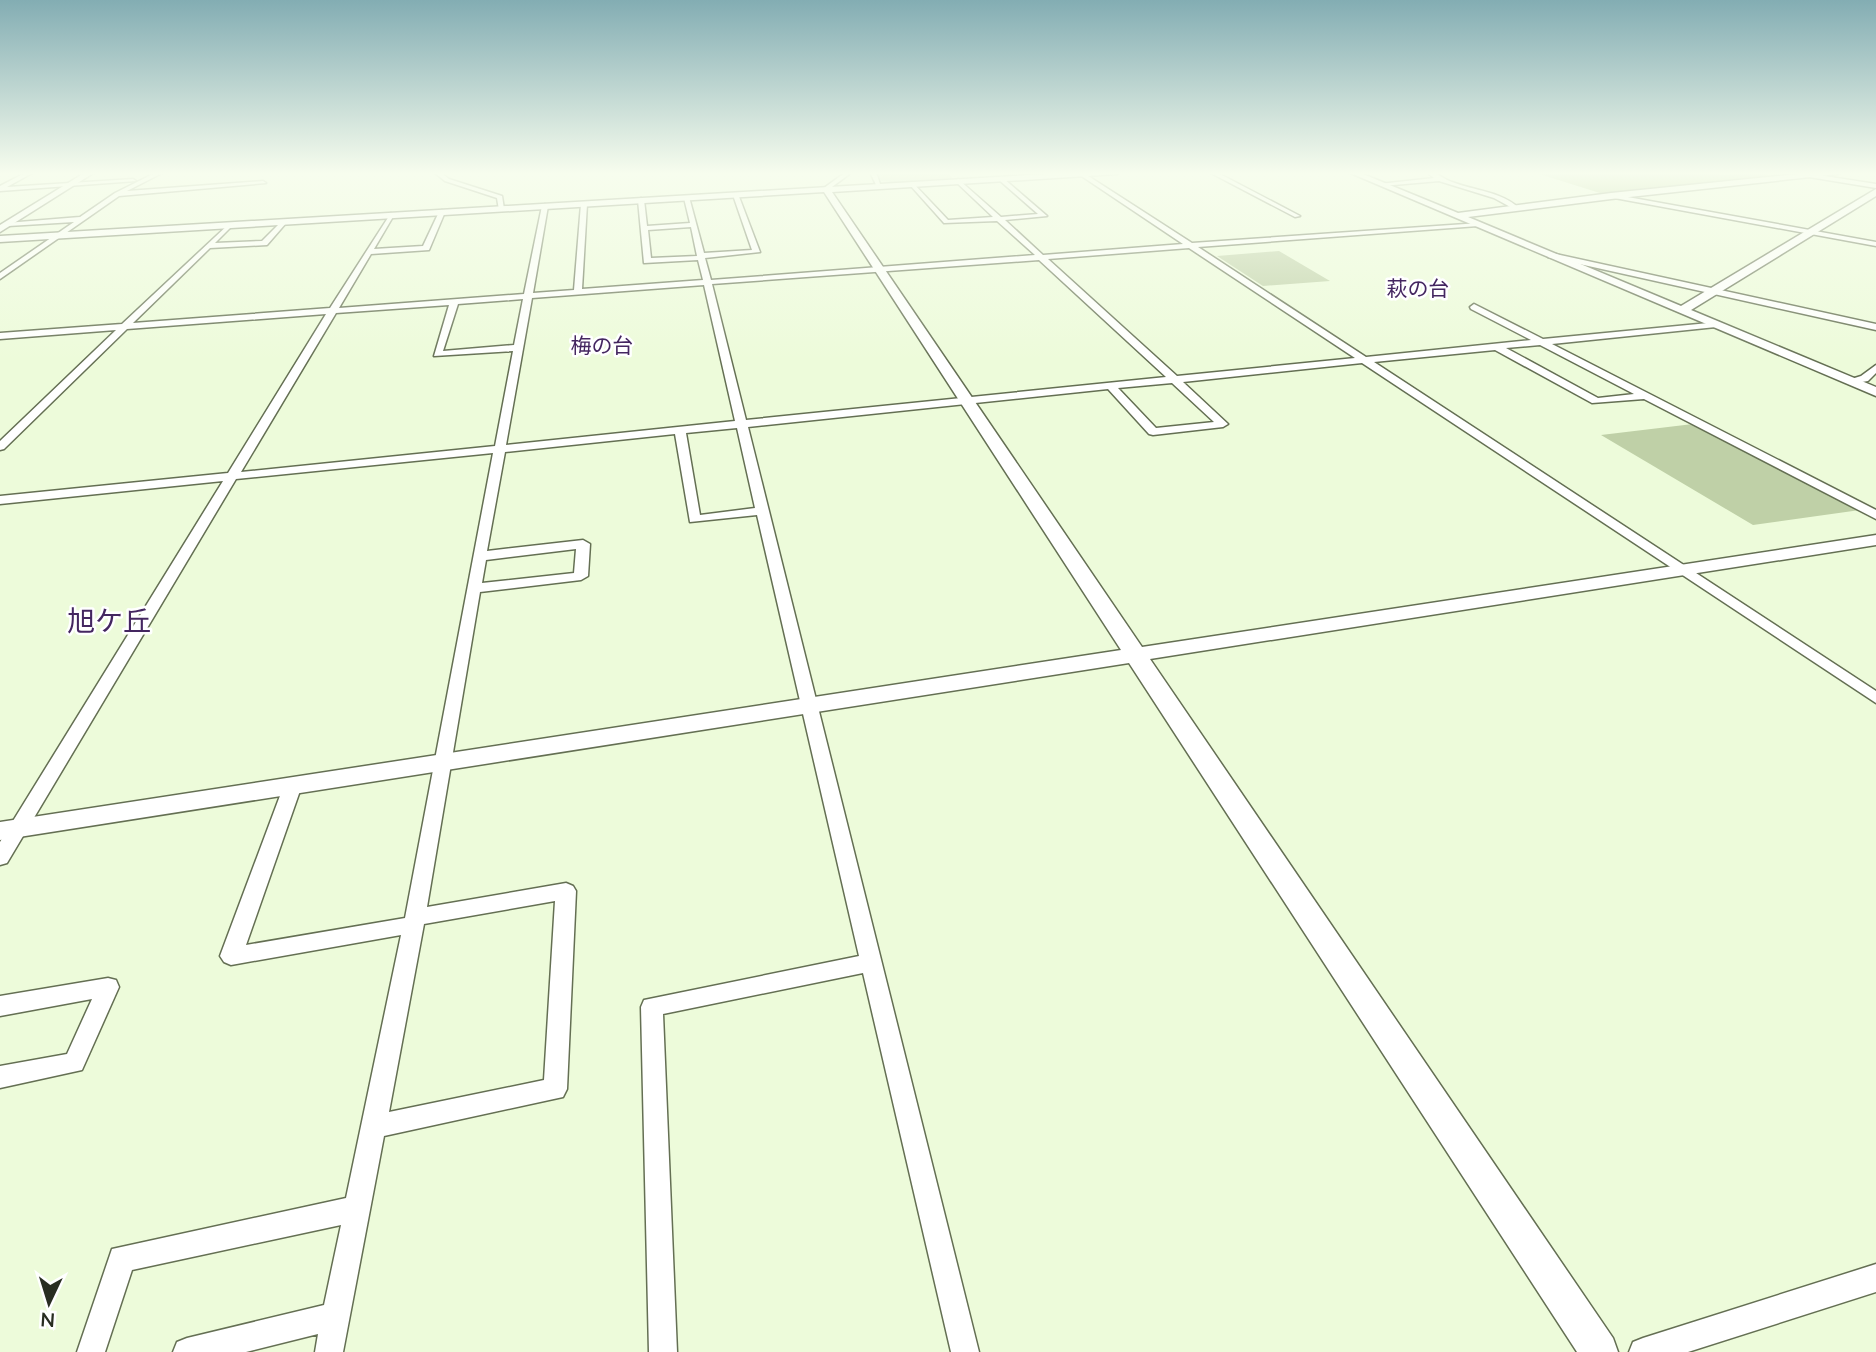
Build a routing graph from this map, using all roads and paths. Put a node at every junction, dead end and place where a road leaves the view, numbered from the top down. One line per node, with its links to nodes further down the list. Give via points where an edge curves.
1 (59, 235): 19 (street)
2 (60, 235): 28 (street)
3 (219, 235): 21 (street)
4 (272, 235): 21 (street, via 264,243)
5 (379, 235): 23 (street)
6 (432, 235): 23 (street, via 426,248)
7 (540, 235): 32 (street)
8 (582, 235): 30 (street)
9 (645, 235): 25 (street, via 647,261)
10 (696, 235): 25 (street)
11 (750, 235): 25 (street, via 756,252)
12 (857, 235): 27 (street)
13 (1017, 235): 26 (street)
14 (1176, 235): 22 (street)
15 (1341, 235): 22 (street)
16 (1502, 235): 24 (street)
17 (1806, 235): 31 (street)
18 (1828, 235): 20 (street)
19 (0, 239)
20 (1876, 244)
21 (208, 246): 38 (street)
22 (1193, 246): 26 (street); 44 (street)
23 (368, 252): 36 (street)
24 (1549, 255): 31 (street); 35 (street)
25 (701, 257): 29 (street)
26 (1042, 257): 27 (street); 46 (street)
27 (880, 270): 29 (street); 51 (street)
28 (0, 277)
29 (707, 283): 30 (street); 52 (street)
30 (578, 292): 32 (street)
31 (1714, 292): 35 (street); 39 (street)
32 (528, 296): 33 (street); 43 (street)
33 (454, 302): 36 (street); 43 (street, via 437,354)
34 (1474, 307): 41 (street)
35 (1683, 310): 37 (street)
36 (332, 311): 38 (street); 56 (street)
37 (1716, 324): 41 (street); 47 (street)
38 (125, 326): 40 (street); 54 (street)
39 (1876, 327)
40 (0, 336)
41 (1543, 342): 42 (street); 50 (street)
42 (1497, 347): 44 (street); 50 (street, via 1596,401)
43 (518, 348): 55 (street)
44 (1367, 360): 46 (street); 62 (street)
45 (1875, 370): 47 (street, via 1864,379)
46 (1173, 379): 48 (street); 48 (street, via 1223,425 1153,432)
47 (1850, 381): 49 (street)
48 (1110, 386): 51 (street)
49 (1876, 392)
50 (1644, 396): 59 (street)
51 (968, 401): 52 (street); 64 (street)
52 (743, 424): 53 (street); 58 (street)
53 (680, 431): 55 (street); 58 (street, via 694,519)
54 (0, 447)
55 (500, 449): 56 (street); 61 (street)
56 (234, 477): 57 (street); 69 (street)
57 (0, 500)
58 (762, 511): 66 (street)
59 (1876, 515)
60 (1876, 540): 62 (street)
61 (482, 556): 63 (street); 63 (street, via 583,544 581,576)
62 (1683, 571): 64 (street); 65 (street)
63 (476, 588): 67 (street)
64 (1137, 656): 66 (street); 84 (street)
65 (1876, 698)
66 (810, 705): 67 (street); 72 (street)
67 (441, 763): 68 (street); 71 (street)
68 (293, 785): 69 (street); 71 (street, via 231,956)
69 (9, 830): 70 (street)
70 (0, 858)
71 (414, 921): 75 (street); 75 (street, via 566,891 555,1089)
72 (870, 963): 82 (street, via 652,1007); 83 (street)
73 (0, 1006): 74 (street, via 108,987 74,1063)
74 (0, 1077)
75 (375, 1126): 76 (street)
76 (358, 1209): 78 (street); 79 (street, via 122,1259)
77 (1876, 1278): 85 (street)
78 (336, 1316): 80 (street); 81 (street)
79 (91, 1352)
80 (187, 1352)
81 (329, 1352)
82 (663, 1352)
83 (965, 1352)
84 (1599, 1352)
85 (1643, 1352)

